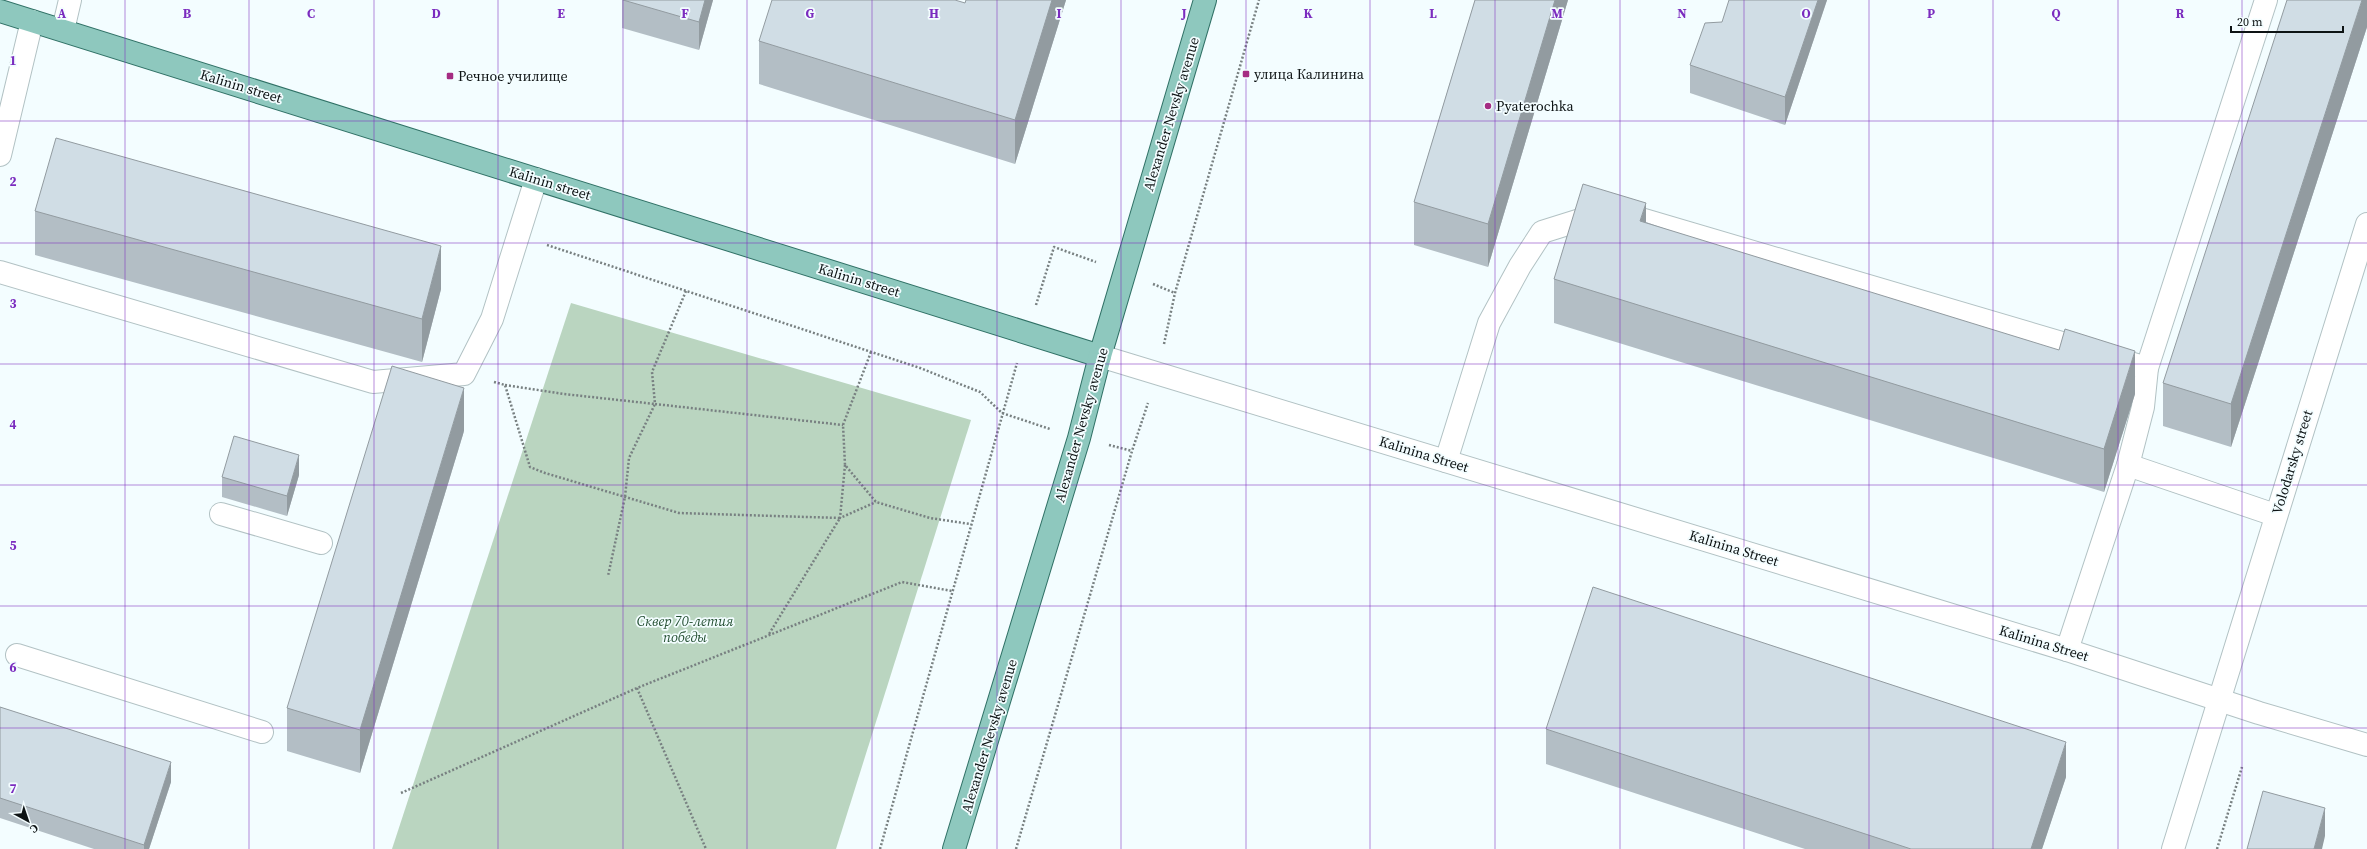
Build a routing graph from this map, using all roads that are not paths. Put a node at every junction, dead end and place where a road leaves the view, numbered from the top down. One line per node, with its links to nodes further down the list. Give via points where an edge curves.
1 (70, 0): 6 (street)
2 (1205, 0): 11 (main road, Alexander Nevsky avenue)
3 (2266, 0): 12 (street)
4 (0, 12): 5 (main road, Kalinin street)
5 (32, 21): 6 (main road, Kalinin street); 7 (street)
6 (63, 30): 8 (main road, Kalinin street)
7 (0, 155)
8 (536, 179): 10 (street, via 492,319 464,374 373,382); 11 (main road, Kalinin street)
9 (2367, 224): 16 (street, Volodarsky street)
10 (0, 272)
11 (1100, 356): 13 (street, Kalinina Street); 23 (main road, Alexander Nevsky avenue, via 1079,438)
12 (2146, 368): 13 (street, via 1641,219 1593,216 1542,232 1520,266 1489,323); 14 (street, via 2143,407)
13 (1446, 461): 18 (street, Kalinina Street)
14 (2128, 465): 16 (street); 18 (street)
15 (221, 514): 17 (street)
16 (2275, 515): 20 (street, Volodarsky street)
17 (321, 543)
18 (2067, 650): 20 (street, Kalinina Street)
19 (17, 655): 21 (street)
20 (2218, 700): 22 (street, Kalinina Street); 24 (street, Volodarsky street)
21 (262, 732)
22 (2367, 745)
23 (954, 849)
24 (2174, 849)

